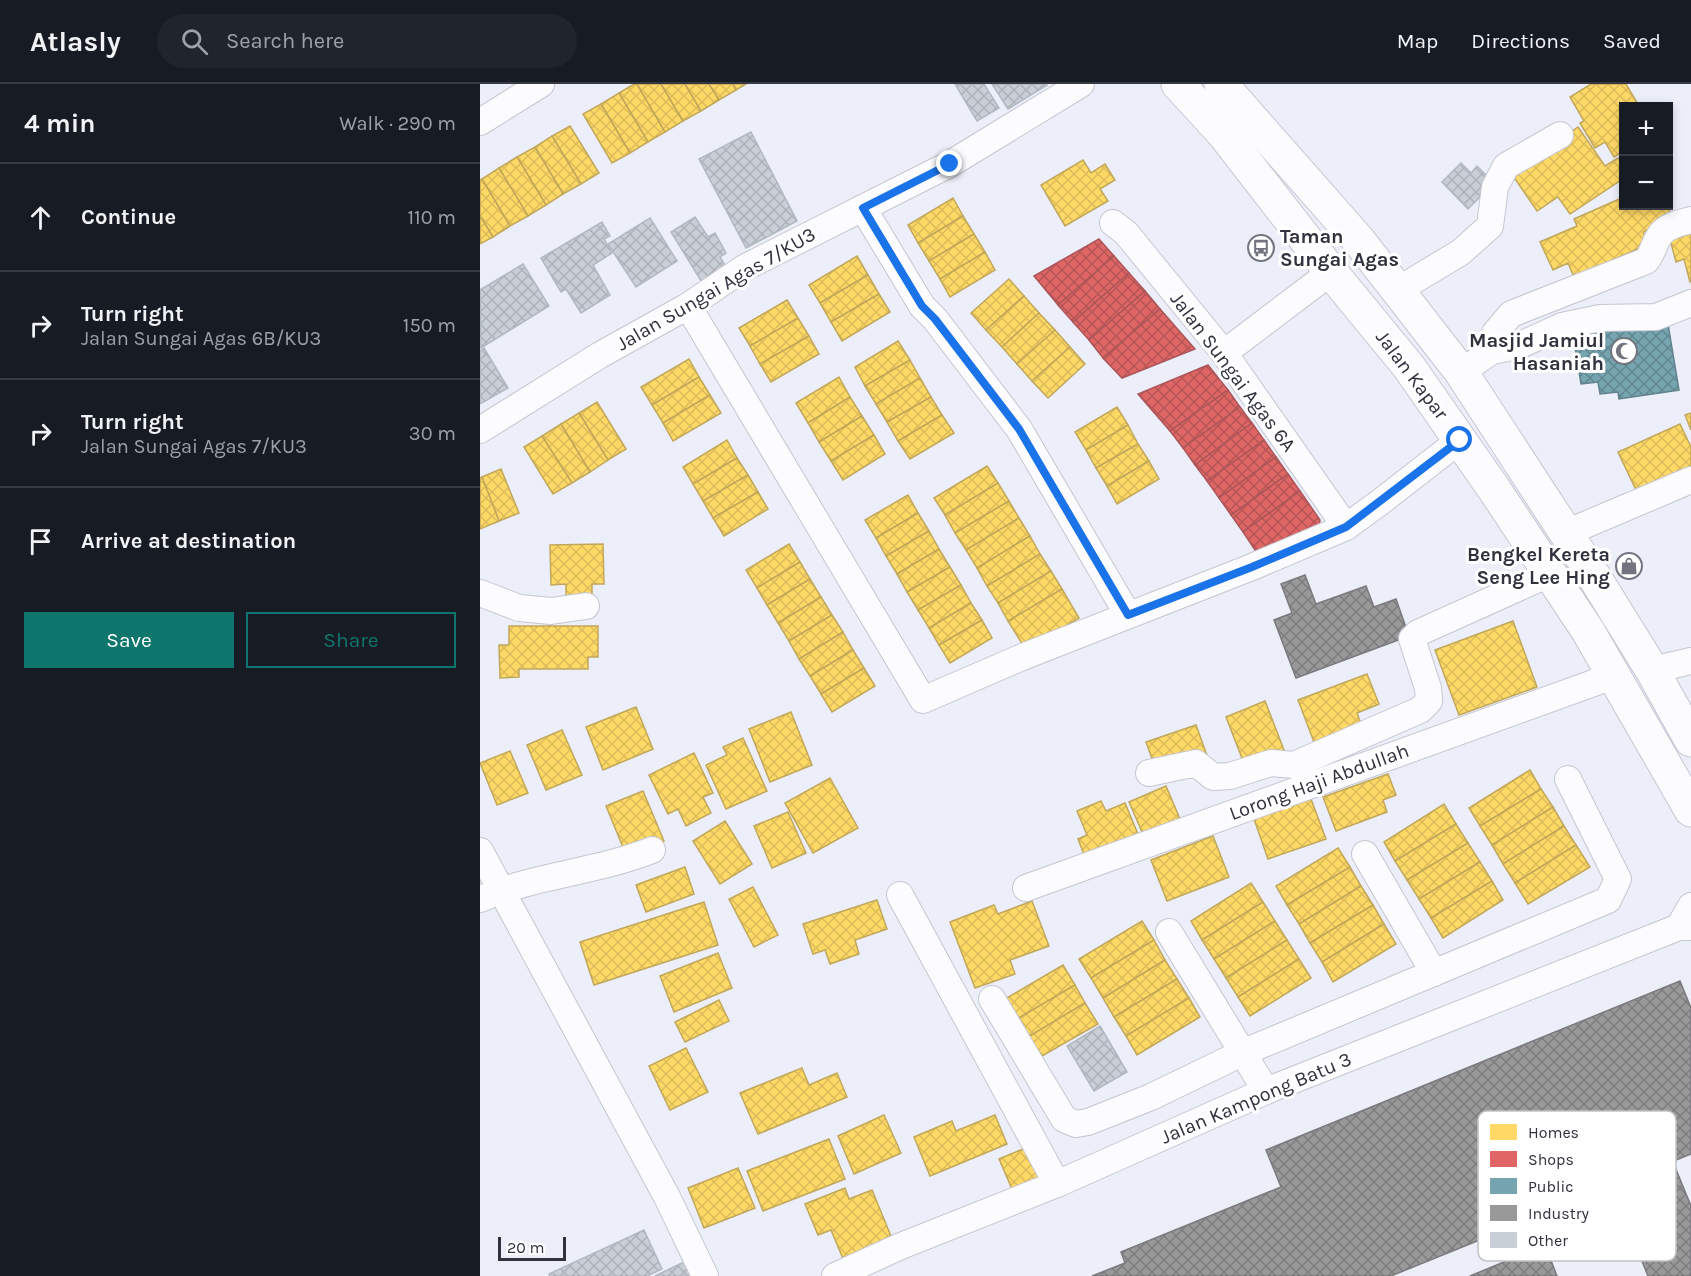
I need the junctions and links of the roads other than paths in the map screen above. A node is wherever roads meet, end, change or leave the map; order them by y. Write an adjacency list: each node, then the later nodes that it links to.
1 (541, 84): 5 (street)
2 (1081, 84): 7 (street, Jalan Sungai Agas 7/KU3)
3 (1178, 84): 10 (highway, Jalan Kapar)
4 (1221, 84): 11 (highway, Jalan Kapar)
5 (480, 122)
6 (1560, 135): 11 (street)
7 (863, 208): 13 (street, Jalan Sungai Agas 7/KU3); 25 (street)
8 (1691, 220): 14 (street)
9 (1113, 223): 15 (street, Jalan Sungai Agas 6A)
10 (1331, 272): 15 (street); 18 (highway, Jalan Kapar)
11 (1398, 290): 16 (highway, Jalan Kapar)
12 (1691, 303): 14 (street)
13 (688, 306): 17 (street, Jalan Sungai Agas 7/KU3); 25 (street)
14 (1492, 351): 16 (street)
15 (1224, 353): 20 (street, Jalan Sungai Agas 6A)
16 (1461, 372): 21 (highway, Jalan Kapar)
17 (480, 430)
18 (1460, 440): 20 (street); 22 (highway, Jalan Kapar)
19 (1691, 480): 21 (street)
20 (1346, 527): 25 (street)
21 (1566, 533): 27 (highway, Jalan Kapar)
22 (1551, 573): 28 (highway, Jalan Kapar); 30 (street)
23 (480, 593): 24 (street)
24 (586, 606)
25 (1128, 615)
26 (1691, 661): 27 (street)
27 (1652, 670): 29 (highway, Jalan Kapar)
28 (1613, 675): 32 (highway, Jalan Kapar); 36 (street, Lorong Haji Abdullah)
29 (1691, 740)
30 (1149, 773)
31 (1568, 778): 41 (street)
32 (1691, 810)
33 (652, 850): 37 (street)
34 (480, 851): 37 (street)
35 (1365, 854): 41 (street)
36 (1026, 888)
37 (490, 894): 46 (street)
38 (900, 895): 45 (street)
39 (1687, 920): 44 (street, Jalan Kampong Batu 3)
40 (1169, 932): 43 (street)
41 (1434, 973): 43 (street)
42 (992, 999): 43 (street)
43 (1242, 1053): 44 (street)
44 (1266, 1091): 45 (street, Jalan Kampong Batu 3)
45 (1057, 1184): 47 (street, Jalan Kampong Batu 3)
46 (705, 1276)
47 (835, 1276)

